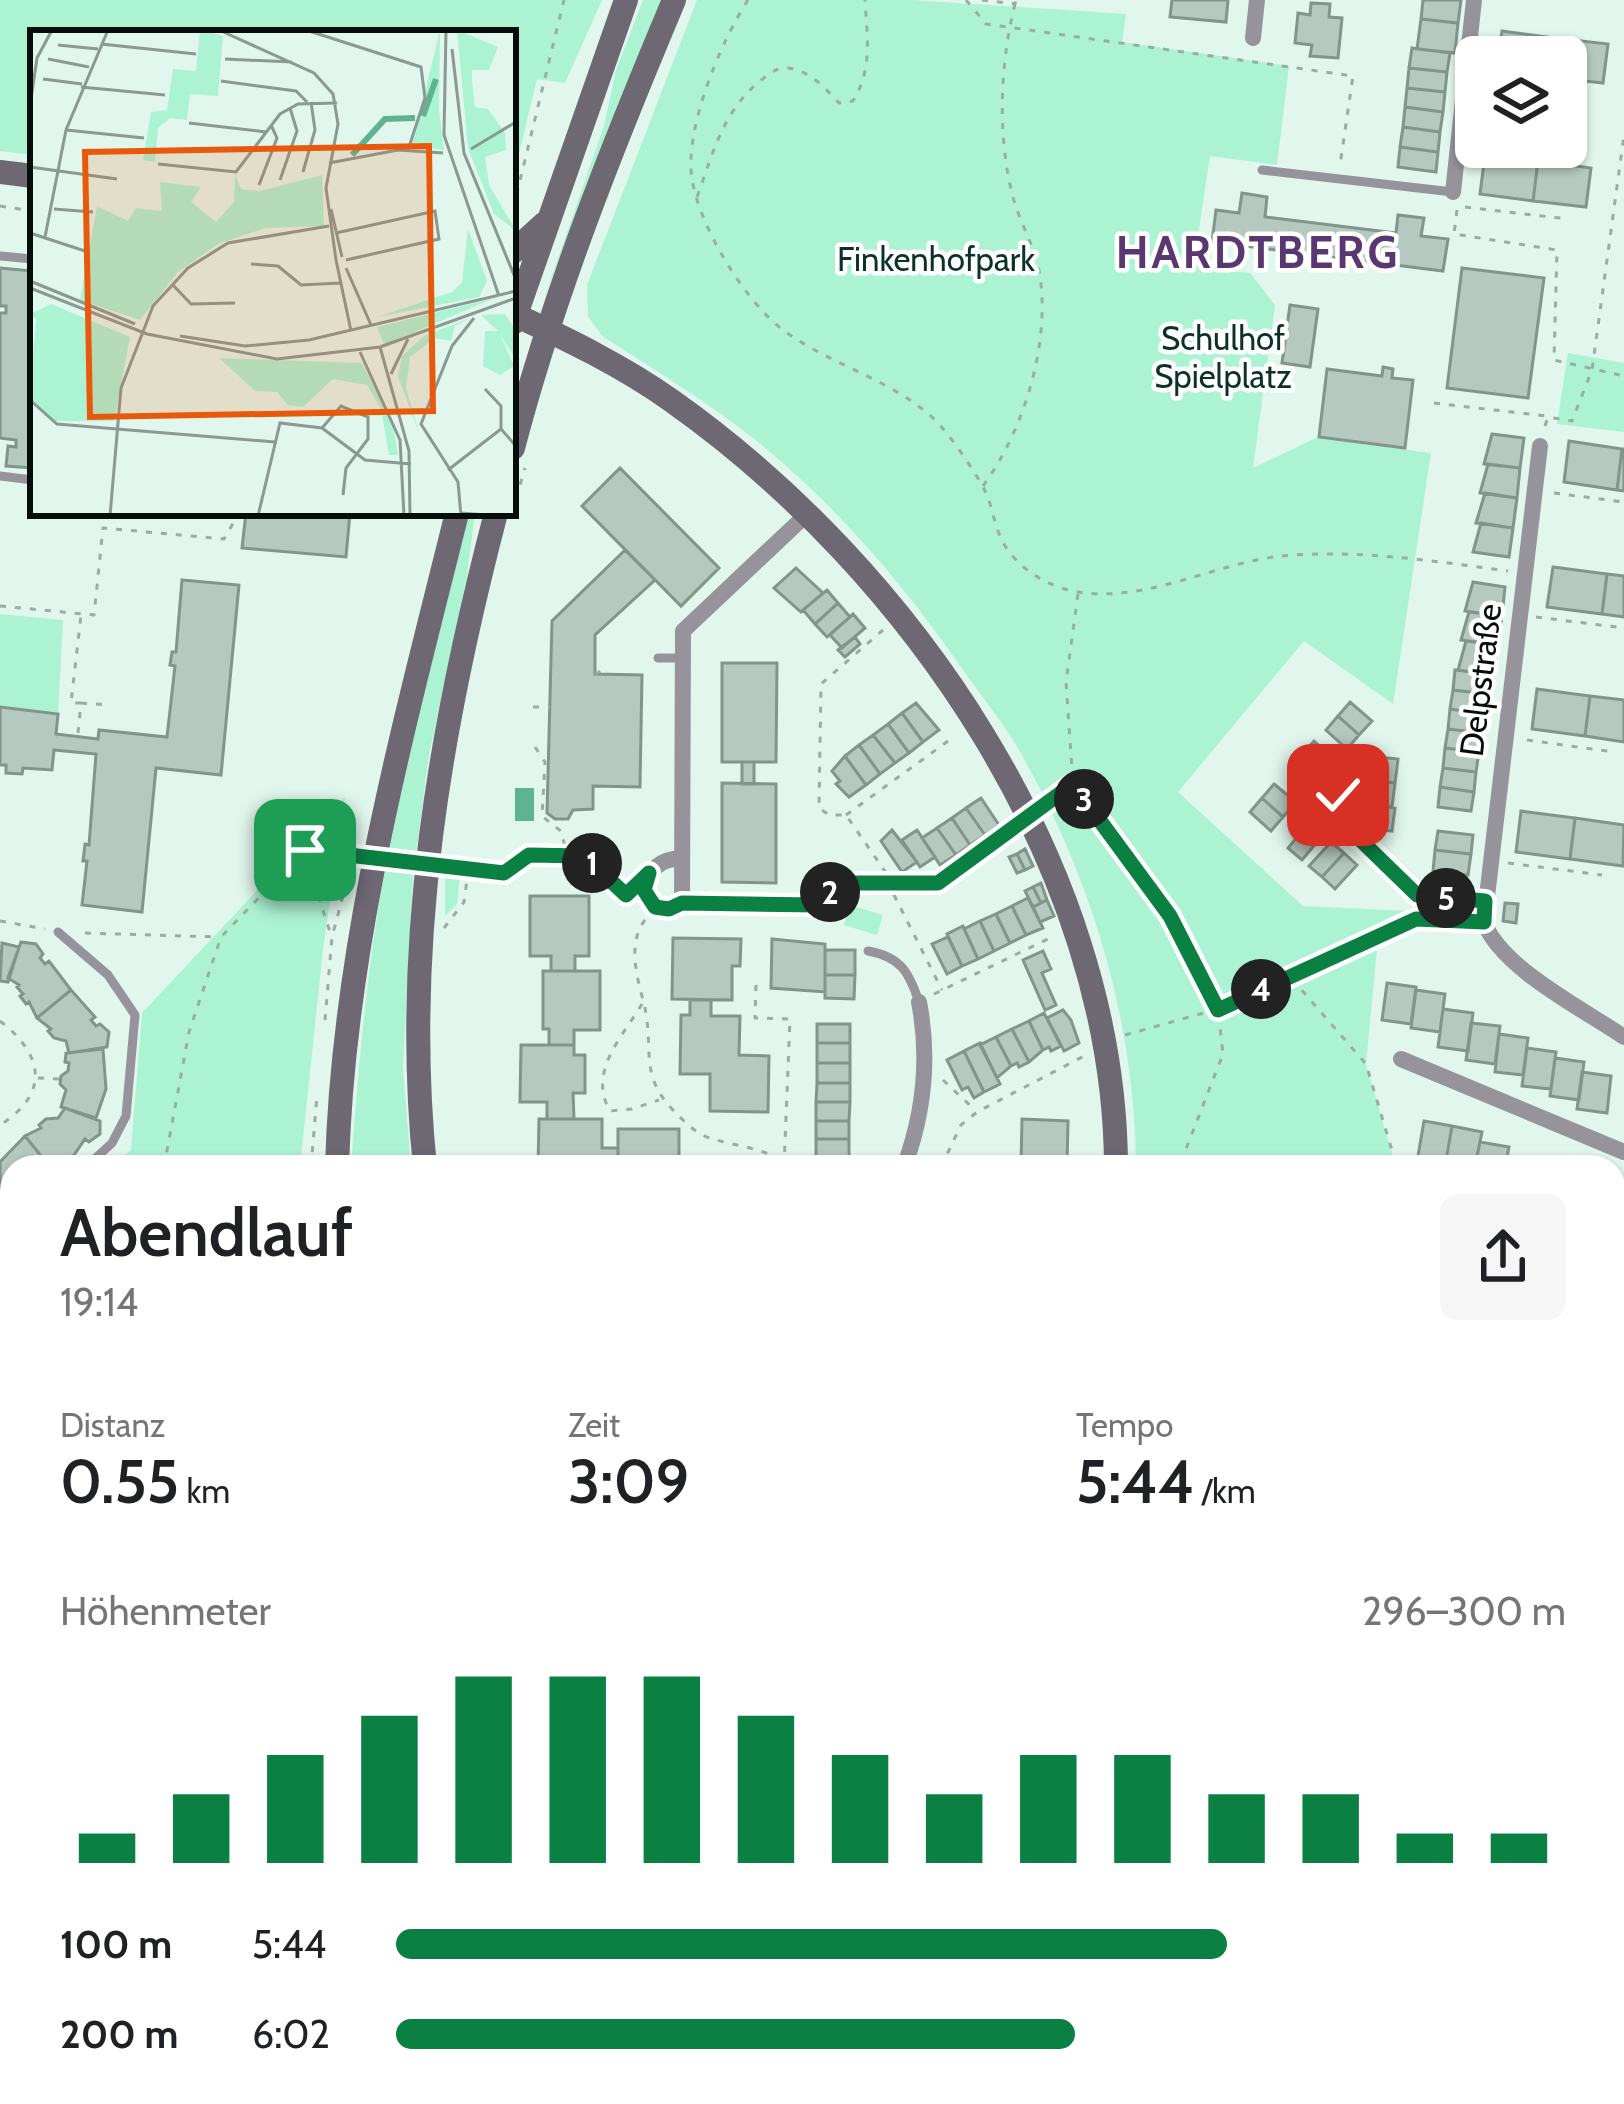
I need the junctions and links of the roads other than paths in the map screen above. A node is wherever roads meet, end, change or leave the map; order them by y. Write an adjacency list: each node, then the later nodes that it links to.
1 (626, 0): 10 (main road)
2 (674, 0): 16 (main road)
3 (1257, 0): 5 (street)
4 (1474, 0): 9 (street)
5 (1253, 38)
6 (1262, 170): 9 (lane)
7 (0, 172): 8 (main road)
8 (30, 176)
9 (1453, 192)
10 (547, 222): 11 (main road); 14 (main road)
11 (516, 249)
12 (0, 256): 13 (lane)
13 (30, 259)
14 (516, 311)
15 (516, 318): 16 (main road)
16 (549, 331): 17 (main road); 21 (main road)
17 (516, 438)
18 (1540, 446): 28 (street, Delpstraße)
19 (0, 476): 20 (lane)
20 (30, 480)
21 (806, 515): 25 (street); 39 (main road)
22 (456, 516): 36 (main road)
23 (495, 516): 37 (main road)
24 (658, 658): 25 (lane)
25 (683, 658): 27 (street)
26 (1338, 795): 28 (street)
27 (682, 858): 27 (street)
28 (1485, 901): 32 (street, Delpstraße)
29 (58, 932): 35 (lane)
30 (868, 951): 31 (lane)
31 (919, 1002): 38 (street)
32 (1624, 1037)
33 (1401, 1060): 34 (street)
34 (1624, 1152)
35 (99, 1155)
36 (338, 1155)
37 (424, 1155)
38 (908, 1155)
39 (1115, 1155)

